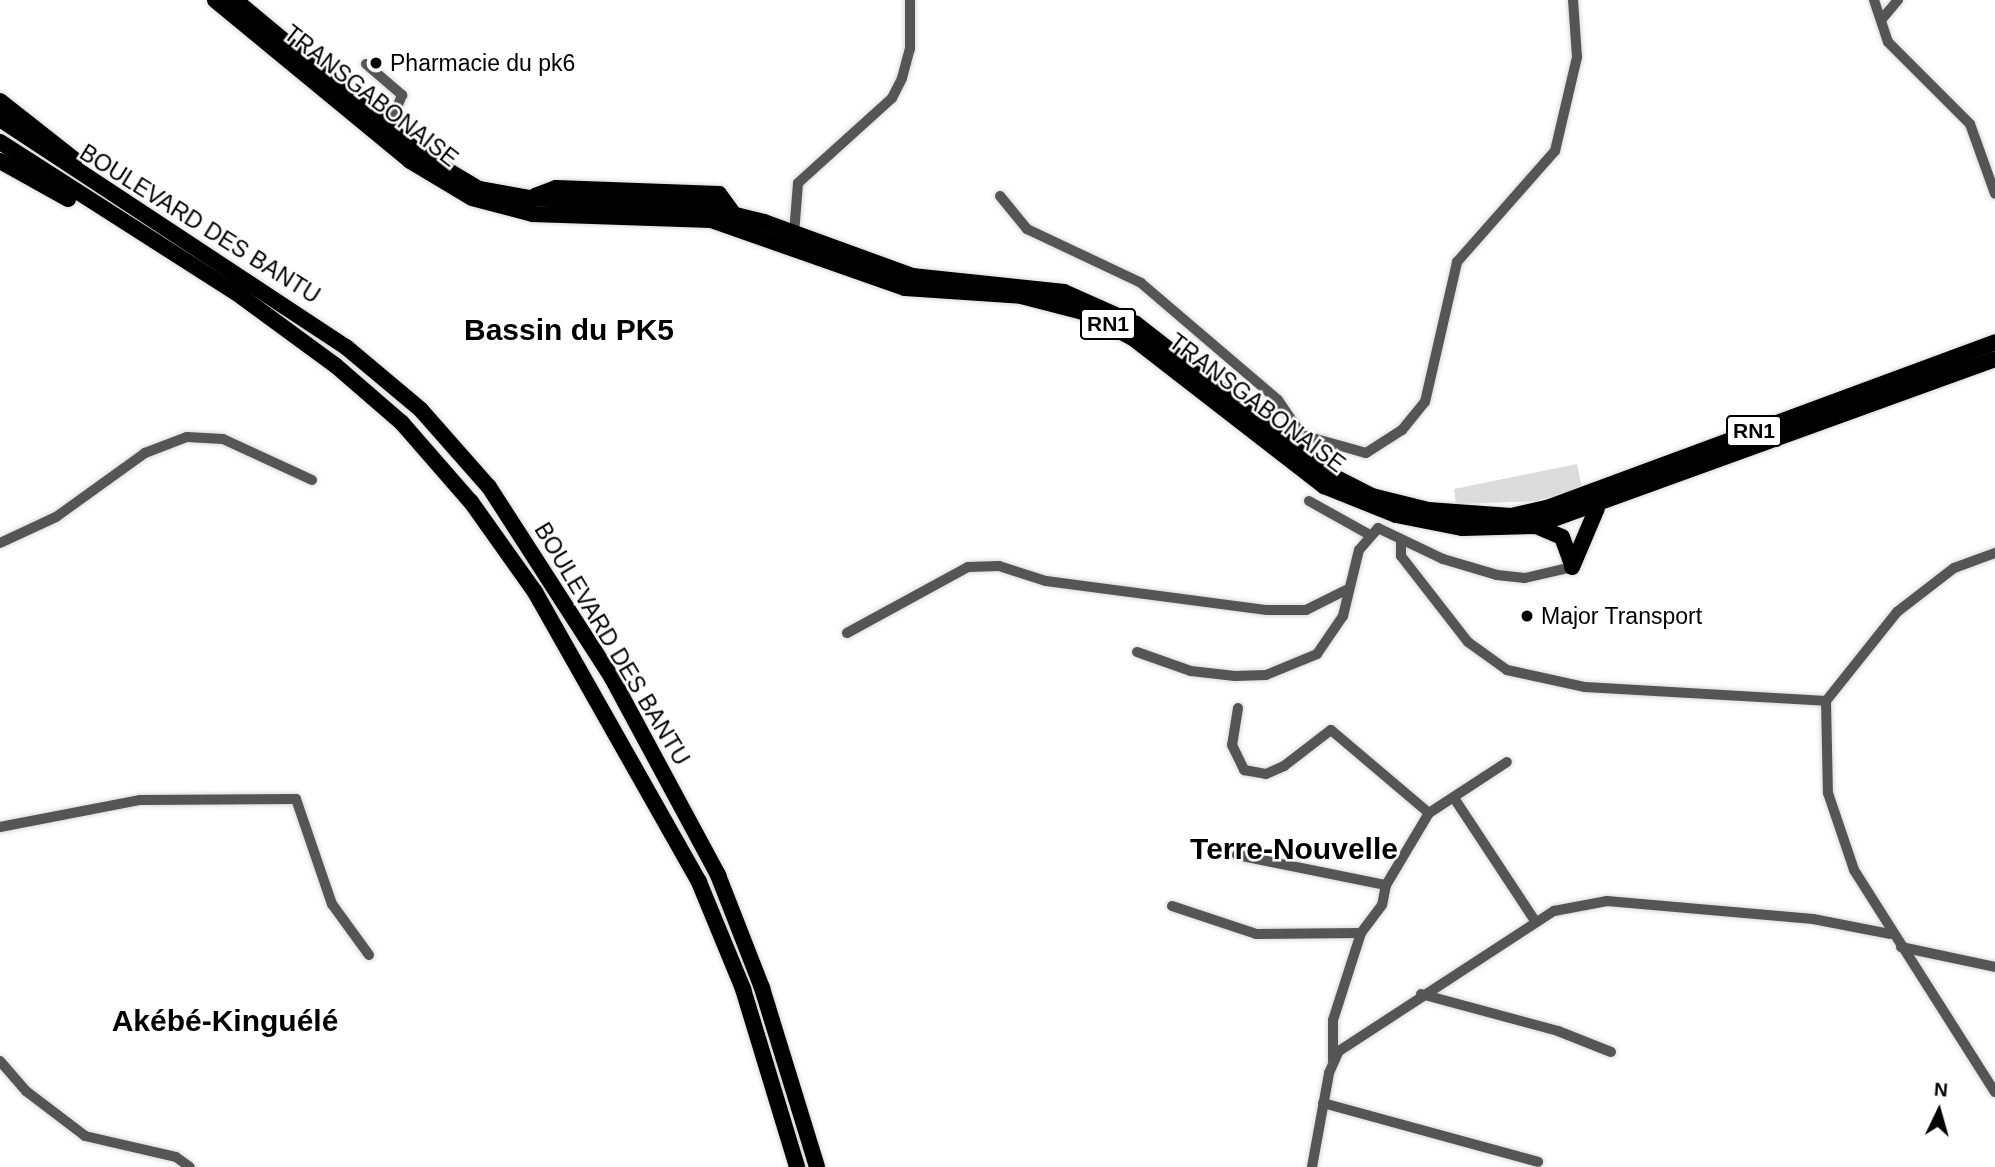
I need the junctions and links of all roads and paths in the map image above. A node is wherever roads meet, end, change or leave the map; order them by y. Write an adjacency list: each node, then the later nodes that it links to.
1 (215, 0): 25 (highway, TRANSGABONAISE / RN1)
2 (235, 0): 11 (highway, TRANSGABONAISE / RN1)
3 (910, 0): 18 (street)
4 (1573, 0): 21 (street)
5 (1874, 0): 7 (street)
6 (1898, 0): 7 (street)
7 (1882, 19): 14 (street)
8 (366, 64): 11 (street)
9 (0, 101): 17 (highway)
10 (0, 119): 17 (highway, BOULEVARD DES BANTU)
11 (388, 128): 18 (highway, TRANSGABONAISE / RN1)
12 (0, 142): 16 (highway, BOULEVARD DES BANTU)
13 (0, 161): 16 (highway)
14 (1995, 194)
15 (1000, 196): 21 (street)
16 (103, 212): 59 (highway, BOULEVARD DES BANTU)
17 (146, 215): 60 (highway, BOULEVARD DES BANTU)
18 (794, 234): 21 (highway, TRANSGABONAISE / RN1)
19 (1995, 342): 21 (highway, TRANSGABONAISE / RN1)
20 (1995, 359): 24 (highway, TRANSGABONAISE / RN1)
21 (1296, 441)
22 (312, 480): 28 (street)
23 (1309, 501): 26 (street)
24 (1597, 508): 25 (highway, TRANSGABONAISE / RN1); 30 (highway)
25 (1534, 526): 30 (highway)
26 (1368, 534): 27 (street); 31 (street)
27 (1401, 541): 30 (street); 34 (street)
28 (0, 543)
29 (1995, 553): 34 (street)
30 (1572, 567)
31 (1346, 590): 32 (street); 33 (street)
32 (848, 633)
33 (1137, 652)
34 (1826, 701): 45 (street)
35 (1238, 708): 38 (street)
36 (1507, 762): 37 (street)
37 (1456, 801): 38 (street); 43 (street)
38 (1429, 813): 41 (street)
39 (0, 827): 47 (street)
40 (1237, 855): 41 (street)
41 (1386, 885): 44 (street)
42 (1172, 906): 44 (street)
43 (1535, 922): 45 (street); 49 (street)
44 (1361, 933): 51 (street)
45 (1890, 934): 46 (street)
46 (1901, 947): 48 (street); 55 (street)
47 (369, 955)
48 (1995, 967)
49 (1421, 994): 50 (street); 51 (street)
50 (1611, 1052)
51 (1333, 1060): 56 (street)
52 (0, 1061): 53 (street)
53 (11, 1078): 54 (street); 58 (street)
54 (0, 1084)
55 (1995, 1093)
56 (1323, 1103): 57 (street); 61 (street)
57 (1538, 1162)
58 (190, 1167)
59 (797, 1167)
60 (817, 1167)
61 (1312, 1167)

